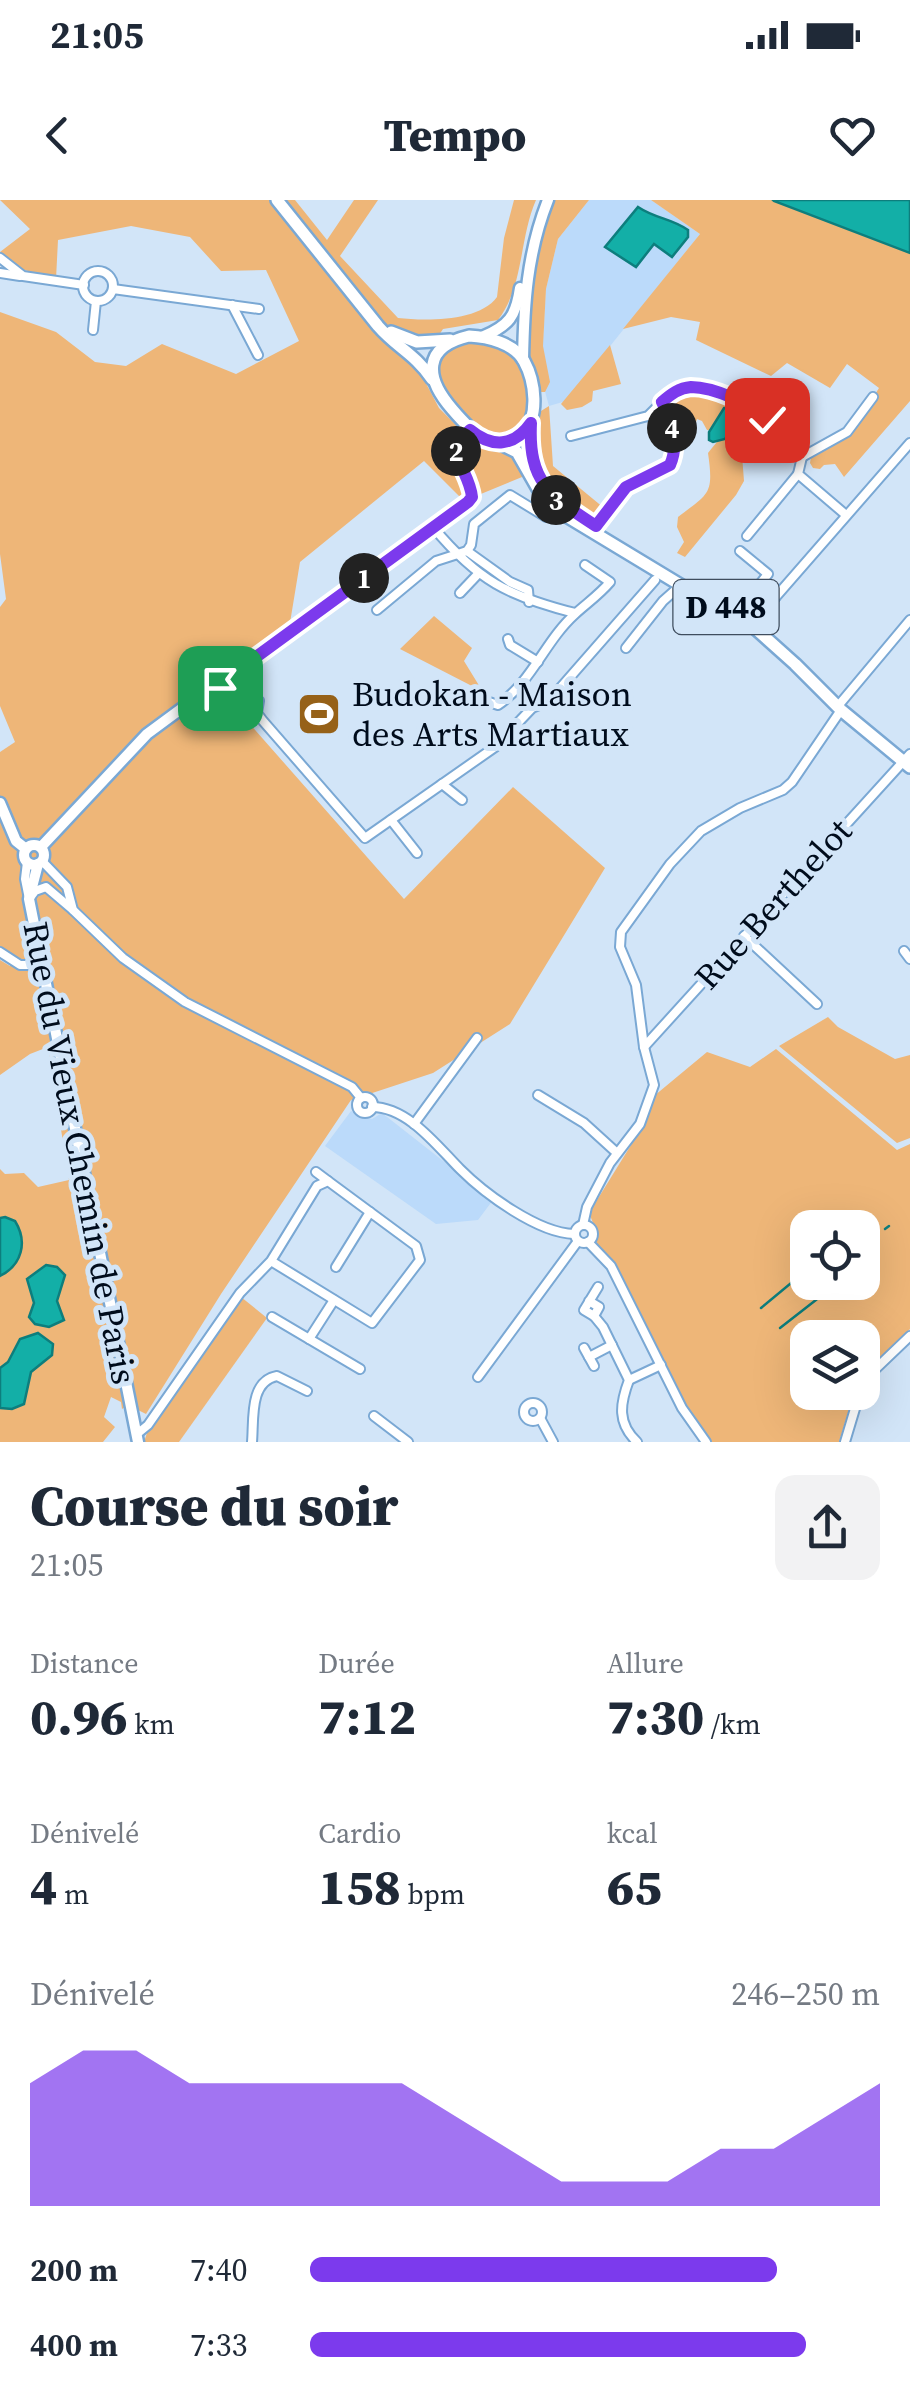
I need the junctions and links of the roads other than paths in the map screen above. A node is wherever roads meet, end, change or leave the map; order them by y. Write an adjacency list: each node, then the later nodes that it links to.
1 (277, 200): 11 (main road)
2 (545, 200): 13 (street); 16 (street)
3 (0, 258): 5 (street)
4 (0, 273): 5 (street)
5 (23, 276): 6 (street)
6 (84, 285): 7 (street); 8 (street)
7 (113, 289): 8 (street); 9 (street)
8 (96, 301): 12 (street)
9 (232, 305): 10 (street); 15 (street)
10 (259, 309)
11 (364, 309): 14 (main road); 17 (main road)
12 (93, 330)
13 (482, 336): 14 (main road); 16 (main road)
14 (454, 340): 17 (main road)
15 (258, 355)
16 (524, 360): 20 (main road)
17 (432, 379): 21 (main road)
18 (872, 397): 27 (street)
19 (662, 402): 22 (street); 23 (street); 31 (street)
20 (531, 423): 25 (main road); 31 (main road, D 448)
21 (470, 430): 25 (main road); 32 (street)
22 (779, 434)
23 (572, 436)
24 (910, 443): 29 (street)
25 (501, 444): 37 (main road, D 448)
26 (786, 444): 27 (street)
27 (802, 458): 28 (street)
28 (798, 474): 29 (street); 33 (street)
29 (846, 516): 43 (street)
30 (546, 517): 34 (street)
31 (596, 526): 37 (main road, D 448)
32 (433, 527): 36 (street); 52 (street)
33 (747, 536)
34 (467, 550): 36 (street); 44 (street)
35 (740, 552): 43 (street)
36 (456, 554): 39 (street); 45 (street)
37 (648, 564): 41 (main road, D 448)
38 (585, 565): 46 (street)
39 (478, 574): 42 (street); 44 (street)
40 (655, 580): 57 (street)
41 (681, 585): 48 (main road, D 448); 50 (street)
42 (460, 594)
43 (775, 598): 48 (street)
44 (529, 602): 46 (street)
45 (377, 610)
46 (575, 613): 51 (street)
47 (910, 620): 55 (street)
48 (752, 624): 55 (main road, D 448)
49 (508, 639): 51 (street)
50 (626, 648)
51 (538, 662): 54 (street)
52 (228, 681): 53 (street); 53 (street); 60 (street)
53 (212, 686): 61 (street)
54 (483, 700)
55 (839, 708): 56 (main road, D 448); 72 (street)
56 (908, 761): 67 (street, Rue Berthelot)
57 (442, 784): 58 (street); 60 (street)
58 (462, 800)
59 (0, 803): 62 (street)
60 (392, 820): 63 (street)
61 (41, 847): 62 (street); 64 (street)
62 (26, 849): 64 (street)
63 (417, 853)
64 (36, 863): 65 (street, Rue du Vieux Chemin de Paris); 66 (street)
65 (29, 899): 66 (street); 69 (street, Rue du Vieux Chemin de Paris)
66 (72, 910): 74 (street)
67 (744, 936): 70 (street); 72 (street, Rue Berthelot)
68 (0, 952): 69 (street)
69 (41, 965): 101 (street, Rue du Vieux Chemin de Paris)
70 (818, 1004)
71 (477, 1038): 74 (street)
72 (644, 1047): 75 (street)
73 (538, 1095): 75 (street)
74 (414, 1124): 80 (street)
75 (617, 1152): 79 (street)
76 (316, 1172): 77 (street)
77 (328, 1182): 78 (street); 81 (street)
78 (370, 1212): 82 (street); 84 (street)
79 (582, 1225): 80 (street); 80 (street)
80 (580, 1239): 92 (street); 95 (street)
81 (270, 1262): 84 (street); 102 (street)
82 (336, 1267)
83 (598, 1287): 85 (street)
84 (334, 1300): 89 (street)
85 (586, 1306): 87 (street); 90 (street)
86 (272, 1317): 89 (street)
87 (576, 1322)
88 (910, 1336): 91 (street)
89 (309, 1339): 94 (street)
90 (612, 1345): 93 (street); 96 (street)
91 (880, 1364)
92 (661, 1365): 96 (street); 110 (street)
93 (594, 1366)
94 (360, 1370)
95 (478, 1377)
96 (629, 1380): 109 (street)
97 (307, 1391): 105 (street)
98 (855, 1410): 111 (street)
99 (374, 1416): 103 (street)
100 (540, 1418): 108 (street)
101 (134, 1420): 102 (street); 104 (street, Rue du Vieux Chemin de Paris)
102 (148, 1425): 104 (street)
103 (396, 1433): 106 (street); 107 (street)
104 (138, 1438)
105 (252, 1442)
106 (389, 1442)
107 (408, 1442)
108 (553, 1442)
109 (636, 1442)
110 (706, 1442)
111 (845, 1442)

